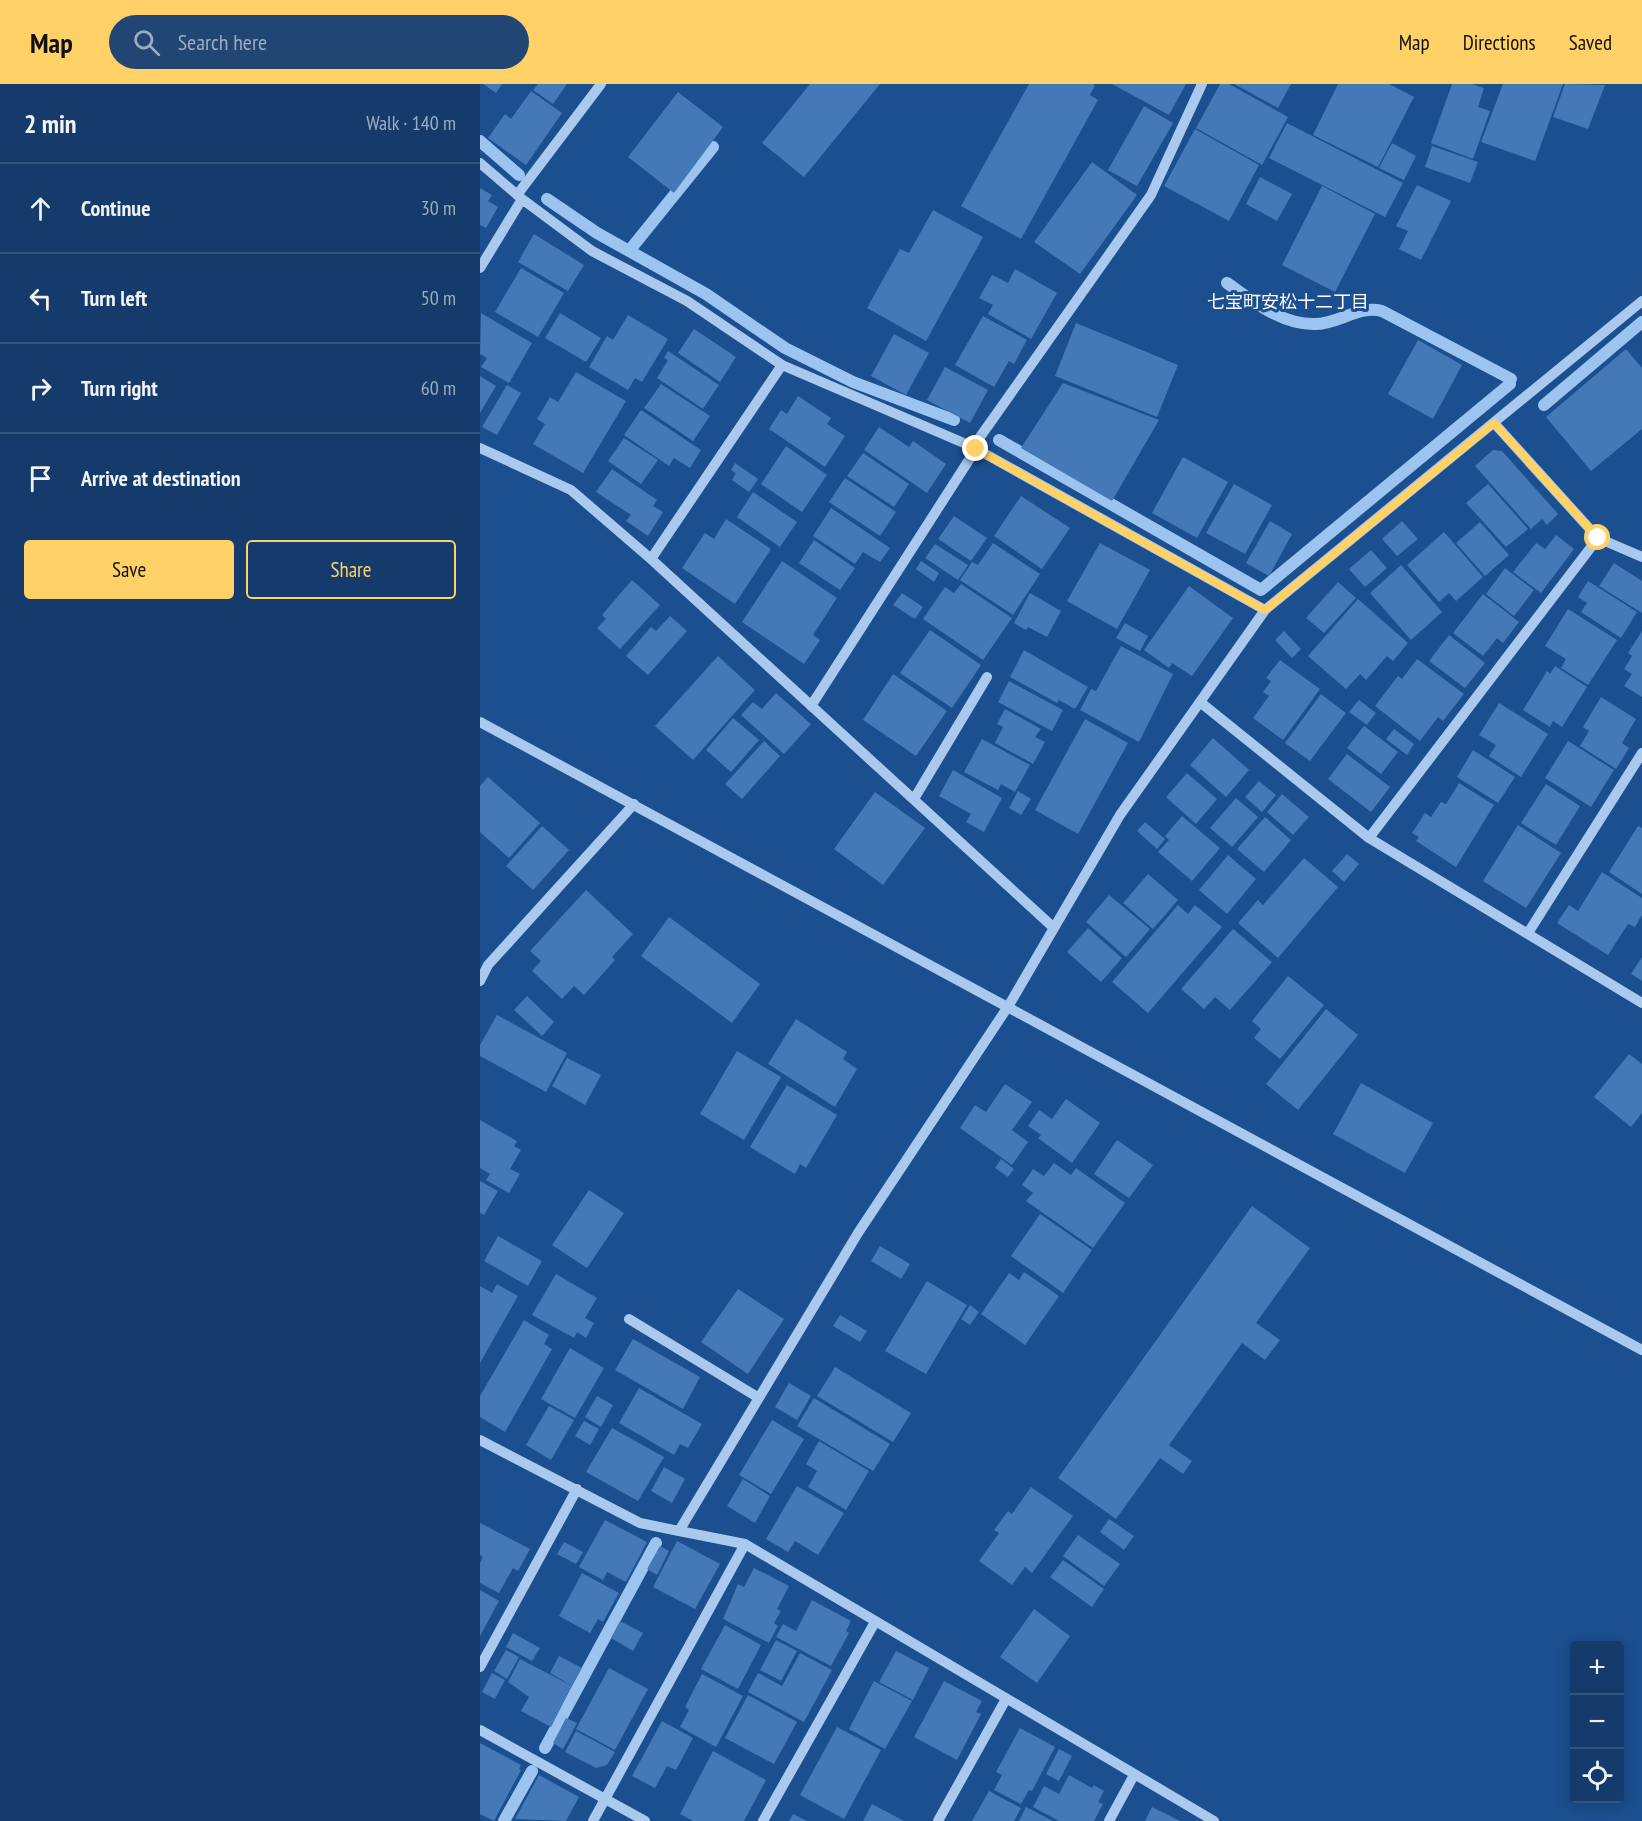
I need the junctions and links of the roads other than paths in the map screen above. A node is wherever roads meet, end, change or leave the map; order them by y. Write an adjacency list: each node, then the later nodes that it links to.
1 (601, 84): 4 (street)
2 (1202, 84): 10 (street)
3 (480, 163): 4 (street)
4 (519, 197): 5 (street); 7 (street)
5 (480, 268)
6 (1642, 301): 8 (street)
7 (782, 364): 10 (street); 13 (street)
8 (1494, 423): 11 (street); 14 (street)
9 (480, 448): 13 (street)
10 (975, 448): 14 (street); 17 (street)
11 (1598, 538): 12 (street); 22 (street)
12 (1642, 557)
13 (651, 559): 17 (street)
14 (1265, 610): 16 (street)
15 (987, 676): 20 (street)
16 (1200, 702): 22 (street); 23 (street)
17 (811, 706): 20 (street)
18 (480, 722): 21 (street)
19 (1642, 753): 24 (street)
20 (914, 799): 23 (street)
21 (634, 804): 25 (street); 27 (street)
22 (1369, 838): 24 (street)
23 (1054, 928): 27 (street)
24 (1528, 933): 26 (street)
25 (480, 981)
26 (1642, 1003)
27 (1009, 1005): 29 (street); 30 (street)
28 (629, 1319): 30 (street)
29 (1642, 1350)
30 (759, 1398): 33 (street)
31 (480, 1440): 32 (street)
32 (576, 1489): 33 (street); 36 (street)
33 (679, 1531): 34 (street)
34 (746, 1544): 35 (street); 40 (street)
35 (875, 1622): 37 (street); 43 (street)
36 (480, 1666)
37 (1006, 1699): 39 (street); 44 (street)
38 (480, 1730): 40 (street)
39 (1134, 1775): 45 (street); 46 (street)
40 (605, 1799): 41 (street); 42 (street)
41 (593, 1821)
42 (645, 1821)
43 (763, 1821)
44 (938, 1821)
45 (1109, 1821)
46 (1214, 1821)

